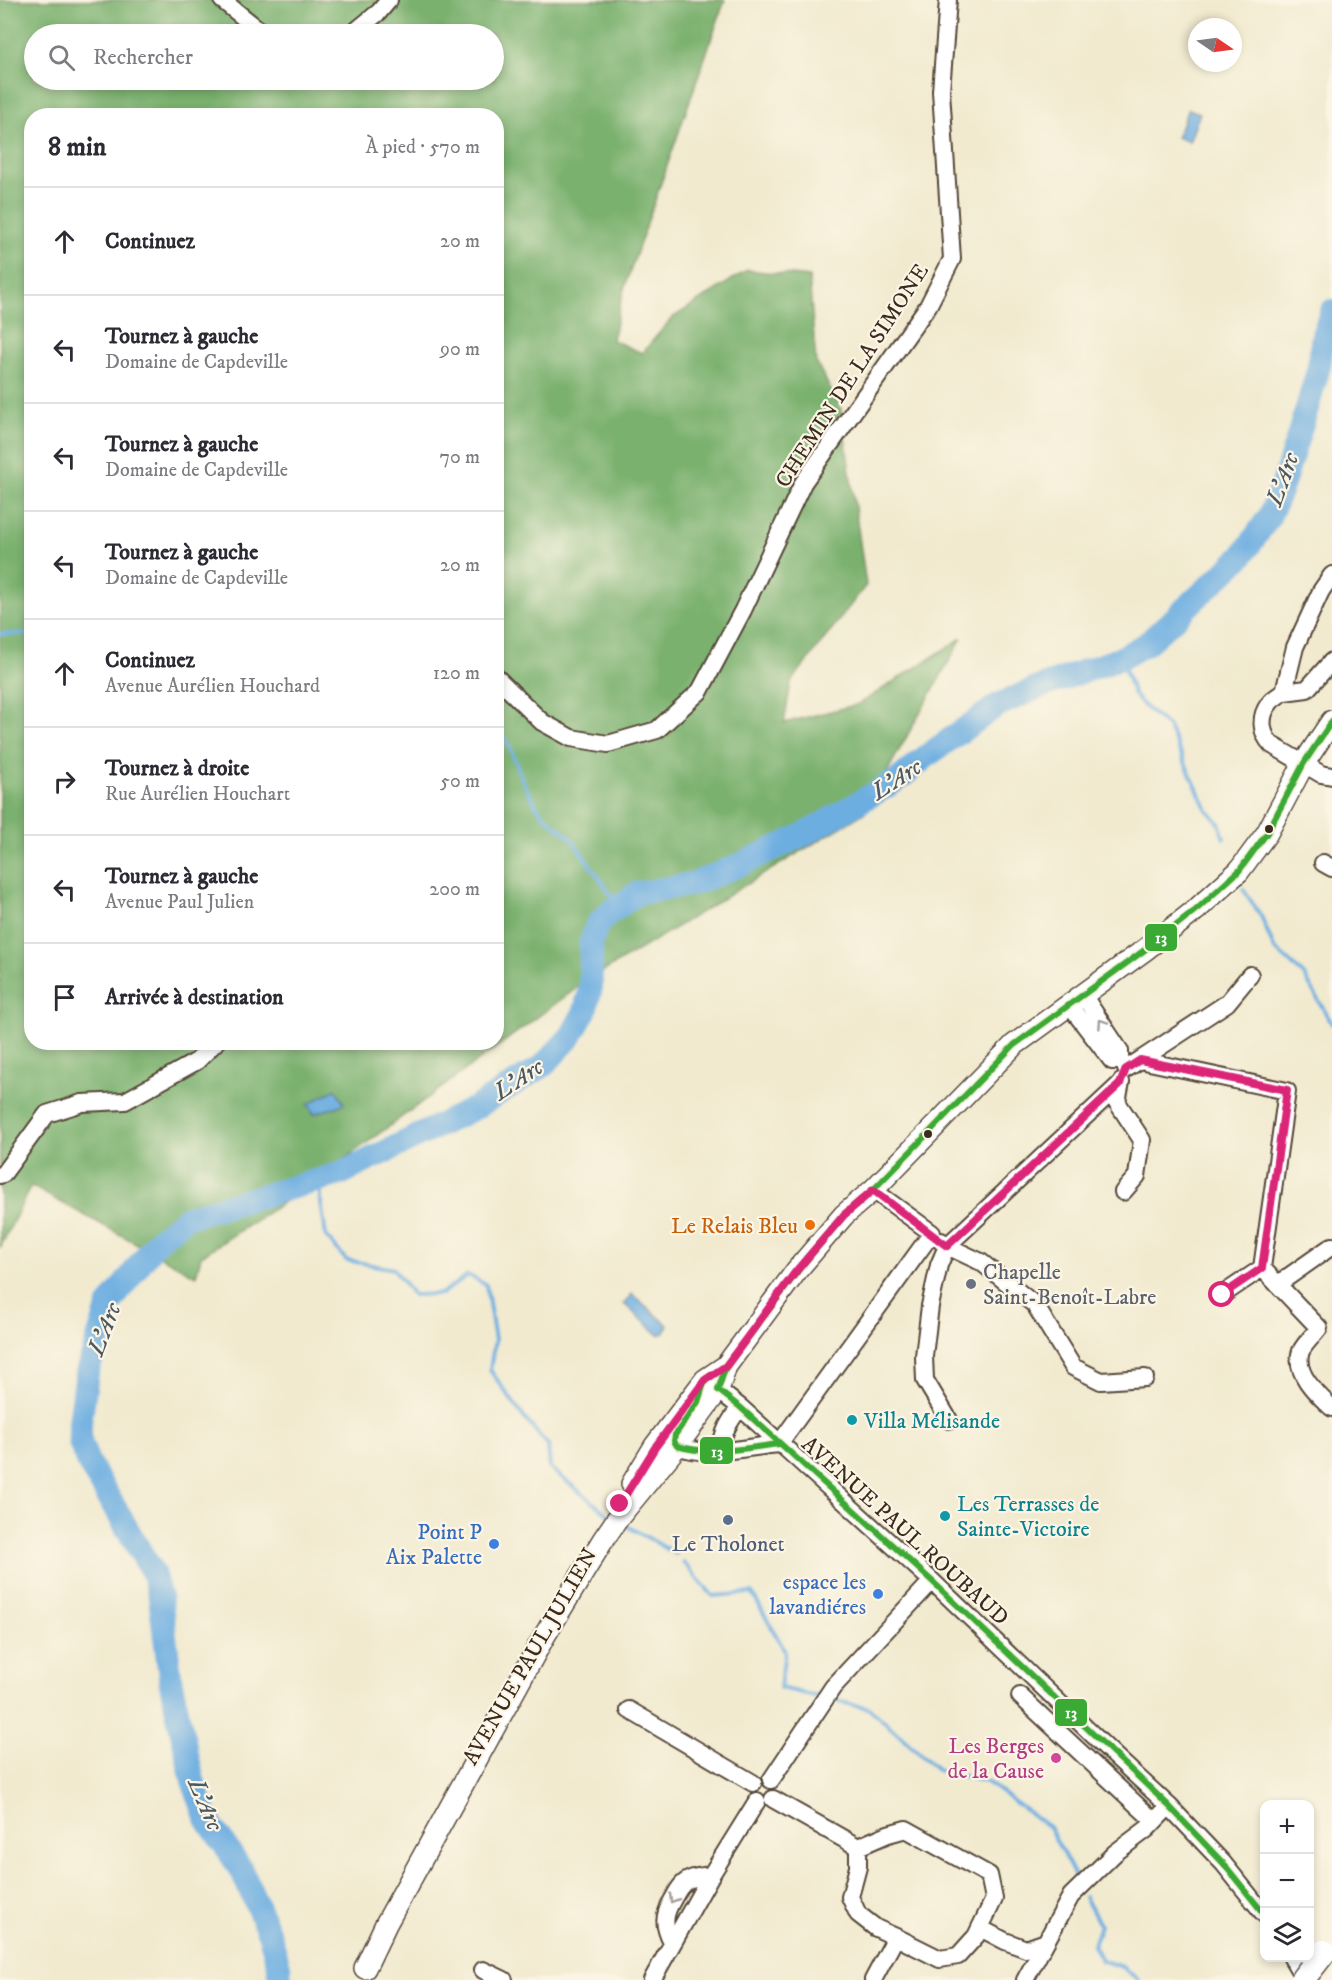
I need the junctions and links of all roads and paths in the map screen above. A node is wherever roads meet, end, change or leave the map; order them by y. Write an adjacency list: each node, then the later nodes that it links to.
1 (222, 0): 4 (street)
2 (389, 0): 5 (street)
3 (948, 0): 8 (street, CHEMIN DE LA SIMONE)
4 (252, 24)
5 (364, 24)
6 (1332, 574): 9 (street)
7 (1332, 661): 9 (street)
8 (504, 685)
9 (1284, 692): 11 (street)
10 (1332, 721): 11 (main road, AVENUE PAUL JULIEN)
11 (1304, 763): 12 (street); 14 (main road, AVENUE PAUL JULIEN)
12 (1332, 776)
13 (1250, 975): 16 (street)
14 (1076, 1000): 16 (street); 18 (main road, AVENUE PAUL JULIEN)
15 (208, 1050): 17 (street)
16 (1127, 1069): 19 (street); 21 (street); 23 (street)
17 (0, 1175)
18 (873, 1190): 20 (street); 27 (main road, AVENUE PAUL JULIEN)
19 (1123, 1192)
20 (932, 1233): 21 (street); 31 (street)
21 (947, 1246): 26 (street); 30 (street)
22 (1332, 1246): 24 (street)
23 (1262, 1268): 24 (street); 25 (street)
24 (1278, 1284): 28 (street)
25 (1222, 1295)
26 (1145, 1378)
27 (706, 1386): 29 (street, AVENUE PAUL ROUBAUD); 32 (main road, AVENUE PAUL JULIEN); 34 (main road, AVENUE PAUL JULIEN)
28 (1327, 1403)
29 (740, 1407): 31 (street, AVENUE PAUL ROUBAUD); 33 (street)
30 (949, 1420)
31 (779, 1444): 33 (street); 35 (street, AVENUE PAUL ROUBAUD)
32 (677, 1446): 33 (street); 34 (main road, AVENUE PAUL JULIEN)
33 (721, 1450)
34 (616, 1516): 53 (main road, AVENUE PAUL JULIEN)
35 (932, 1581): 37 (street, AVENUE PAUL ROUBAUD); 40 (street)
36 (1020, 1696): 39 (street)
37 (1062, 1705): 39 (street); 43 (street, AVENUE PAUL ROUBAUD)
38 (628, 1710): 41 (street)
39 (1048, 1720): 44 (street)
40 (771, 1780): 41 (street); 42 (street)
41 (753, 1783): 42 (street)
42 (765, 1800): 45 (street); 55 (street)
43 (1169, 1806): 44 (street); 46 (street, AVENUE PAUL ROUBAUD)
44 (1154, 1821): 49 (street)
45 (858, 1847): 47 (street); 48 (street)
46 (1260, 1909)
47 (980, 1928): 48 (street); 49 (street)
48 (896, 1937): 56 (street)
49 (1043, 1943): 57 (street)
50 (1324, 1952): 58 (highway, bridge)
51 (1294, 1962): 58 (street)
52 (483, 1970): 54 (street)
53 (364, 1974)
54 (504, 1980)
55 (652, 1980)
56 (873, 1980)
57 (1025, 1980)
58 (1303, 1980)

